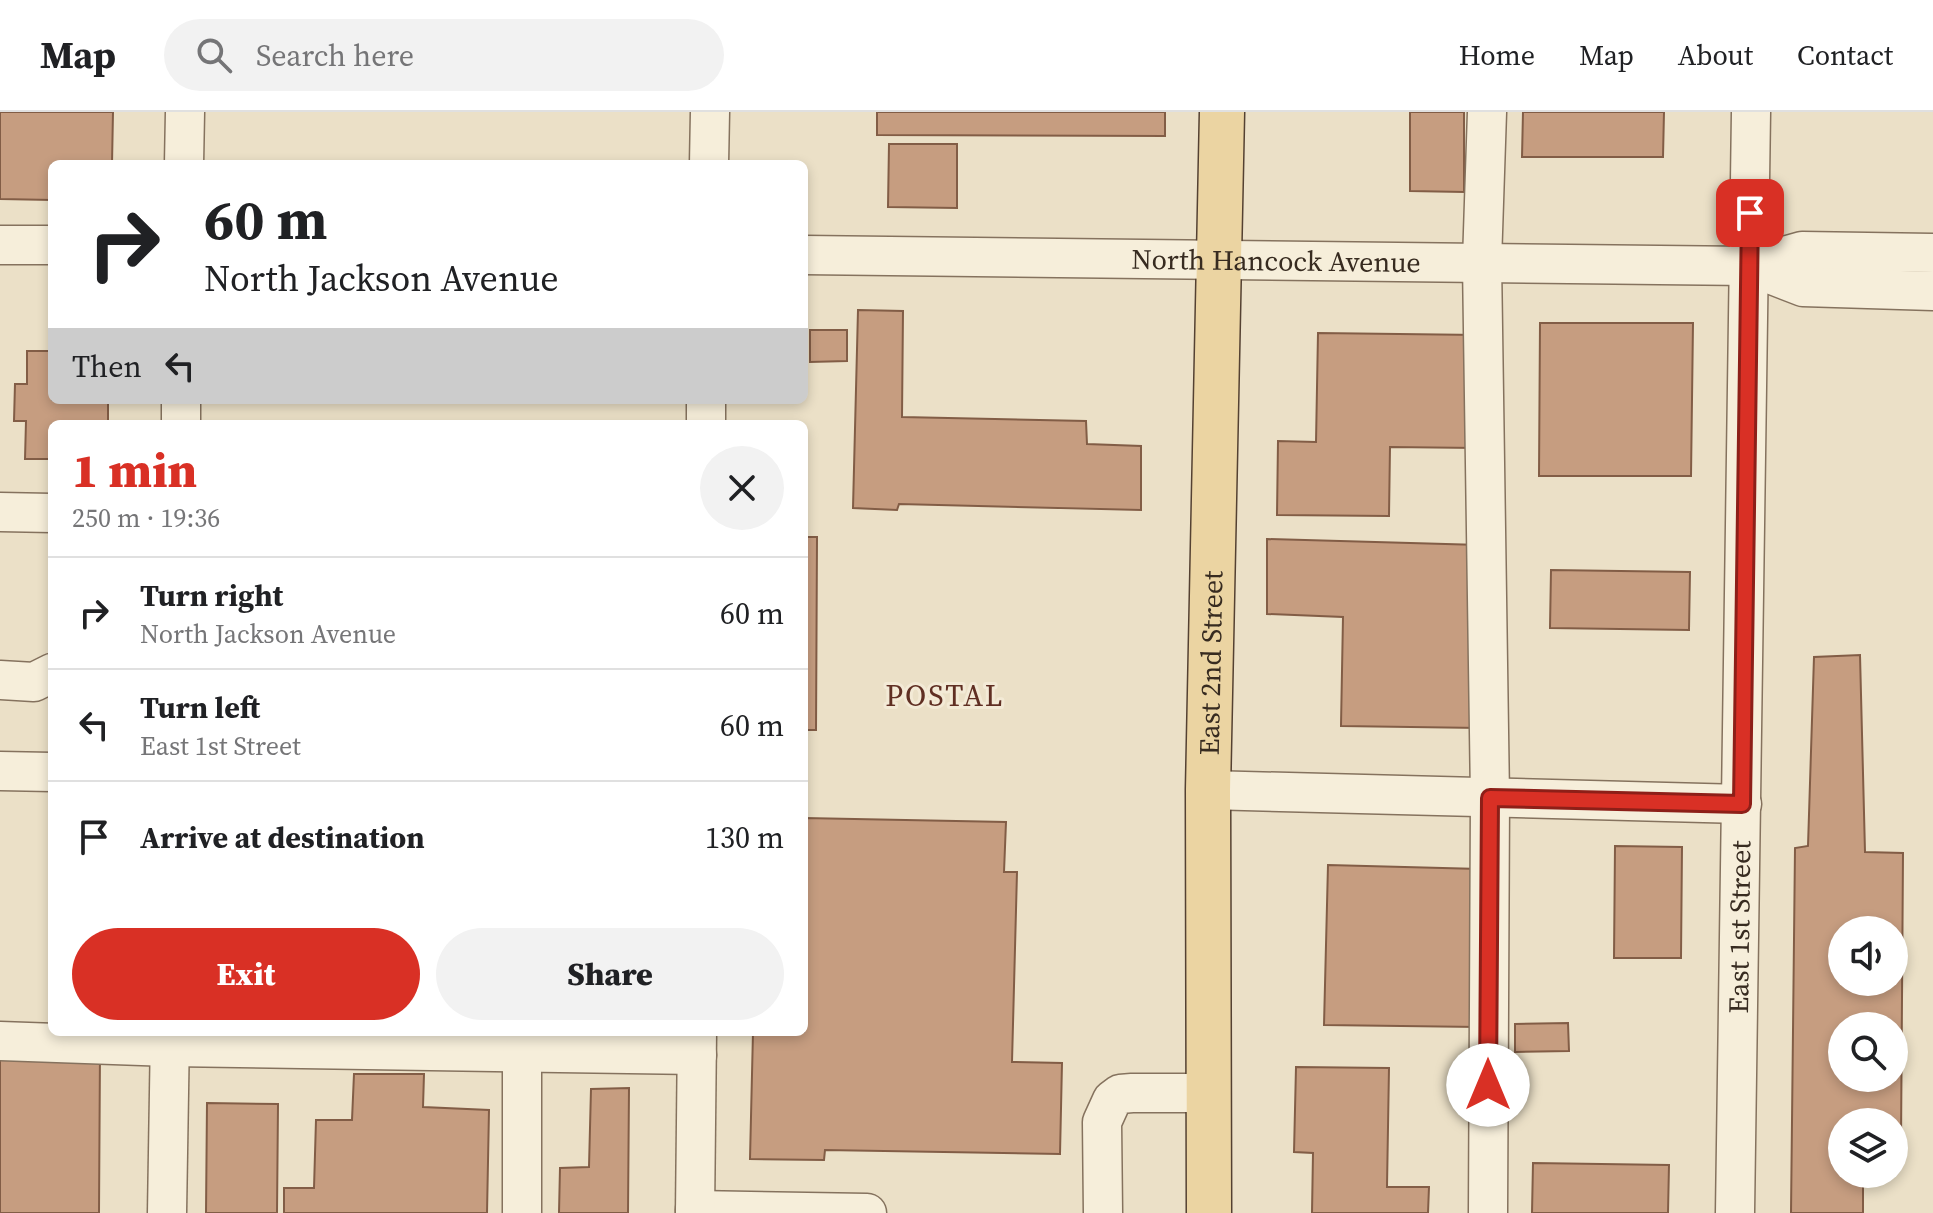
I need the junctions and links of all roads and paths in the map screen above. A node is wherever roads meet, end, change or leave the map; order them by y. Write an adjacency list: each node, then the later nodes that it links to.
1 (185, 112): 6 (street)
2 (710, 112): 7 (street)
3 (1222, 112): 12 (main road, East 2nd Street)
4 (1487, 112): 13 (street)
5 (1751, 112): 14 (street, East 1st Street)
6 (184, 160)
7 (709, 160)
8 (0, 245): 9 (street)
9 (48, 245)
10 (1933, 253): 14 (street)
11 (808, 255): 12 (street, North Hancock Avenue)
12 (1220, 259): 13 (street, North Hancock Avenue); 22 (main road, East 2nd Street)
13 (1482, 262): 14 (street, North Hancock Avenue); 23 (street)
14 (1749, 266): 15 (street); 24 (street, East 1st Street)
15 (1933, 291)
16 (0, 512): 17 (street)
17 (48, 513)
18 (48, 675): 19 (street)
19 (0, 680)
20 (0, 771): 21 (street)
21 (48, 772)
22 (1208, 790): 23 (street); 29 (main road, East 2nd Street)
23 (1490, 798): 24 (street); 36 (street)
24 (1742, 804): 37 (street, East 1st Street)
25 (170, 1040): 26 (street); 28 (street); 31 (street)
26 (0, 1041)
27 (697, 1044): 28 (street); 30 (street)
28 (522, 1053): 32 (street)
29 (1209, 1093): 34 (street); 35 (main road, East 2nd Street)
30 (695, 1211): 33 (street)
31 (167, 1213)
32 (522, 1213)
33 (867, 1213)
34 (1103, 1213)
35 (1209, 1213)
36 (1488, 1213)
37 (1735, 1213)

